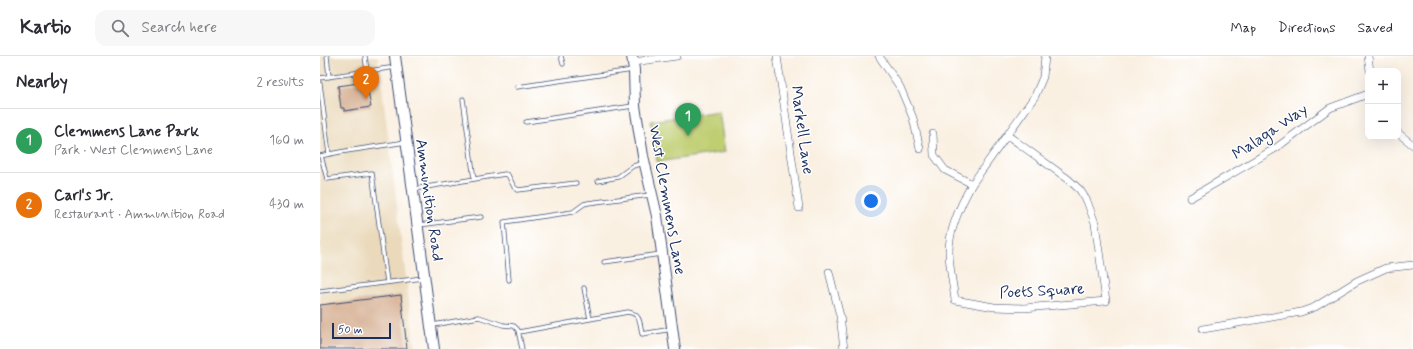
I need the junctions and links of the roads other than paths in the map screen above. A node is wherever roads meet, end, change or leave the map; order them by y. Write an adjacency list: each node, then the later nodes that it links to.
1 (327, 56): 15 (lane)
2 (365, 56): 14 (lane)
3 (395, 56): 12 (main road, Ammunition Road)
4 (561, 56): 11 (lane)
5 (677, 56): 10 (street)
6 (777, 56): 39 (street, Markell Lane)
7 (879, 56): 28 (street)
8 (1046, 56): 24 (street, Poets Square)
9 (1368, 56): 13 (street)
10 (633, 63): 18 (lane); 21 (main road, West Clemmens Lane)
11 (563, 64)
12 (396, 67): 14 (lane); 26 (main road, Ammunition Road)
13 (1370, 68)
14 (367, 72): 15 (lane)
15 (329, 77): 16 (lane)
16 (320, 78)
17 (320, 84): 29 (lane)
18 (516, 87)
19 (1365, 95): 38 (street, Malaga Way)
20 (464, 99): 32 (lane)
21 (634, 106): 22 (lane); 31 (main road, West Clemmens Lane)
22 (526, 122)
23 (933, 134): 35 (street)
24 (1007, 135): 35 (street, Poets Square); 35 (street, Poets Square)
25 (1401, 135): 27 (street)
26 (406, 142): 29 (lane); 36 (main road, Ammunition Road)
27 (1413, 145)
28 (920, 149)
29 (329, 154): 30 (lane)
30 (321, 156): 48 (lane)
31 (644, 163): 33 (lane); 37 (main road, West Clemmens Lane)
32 (474, 179): 34 (lane); 36 (lane)
33 (598, 181)
34 (576, 183)
35 (972, 184)
36 (413, 189): 41 (main road, Ammunition Road)
37 (653, 195): 42 (main road, West Clemmens Lane); 47 (lane)
38 (1190, 198)
39 (799, 208)
40 (482, 217): 41 (lane)
41 (418, 226): 46 (main road, Ammunition Road)
42 (662, 254): 43 (lane); 53 (main road, West Clemmens Lane)
43 (604, 262)
44 (1413, 265): 54 (street)
45 (829, 272): 59 (street)
46 (425, 277): 48 (lane); 52 (main road, Ammunition Road)
47 (509, 280)
48 (387, 282): 50 (lane)
49 (584, 288): 51 (lane)
50 (320, 291)
51 (590, 319): 53 (lane); 55 (lane)
52 (431, 325): 55 (lane); 56 (main road, Ammunition Road)
53 (673, 329): 58 (main road, West Clemmens Lane)
54 (1203, 329)
55 (519, 332): 57 (lane)
56 (434, 349)
57 (522, 349)
58 (675, 349)
59 (844, 349)

